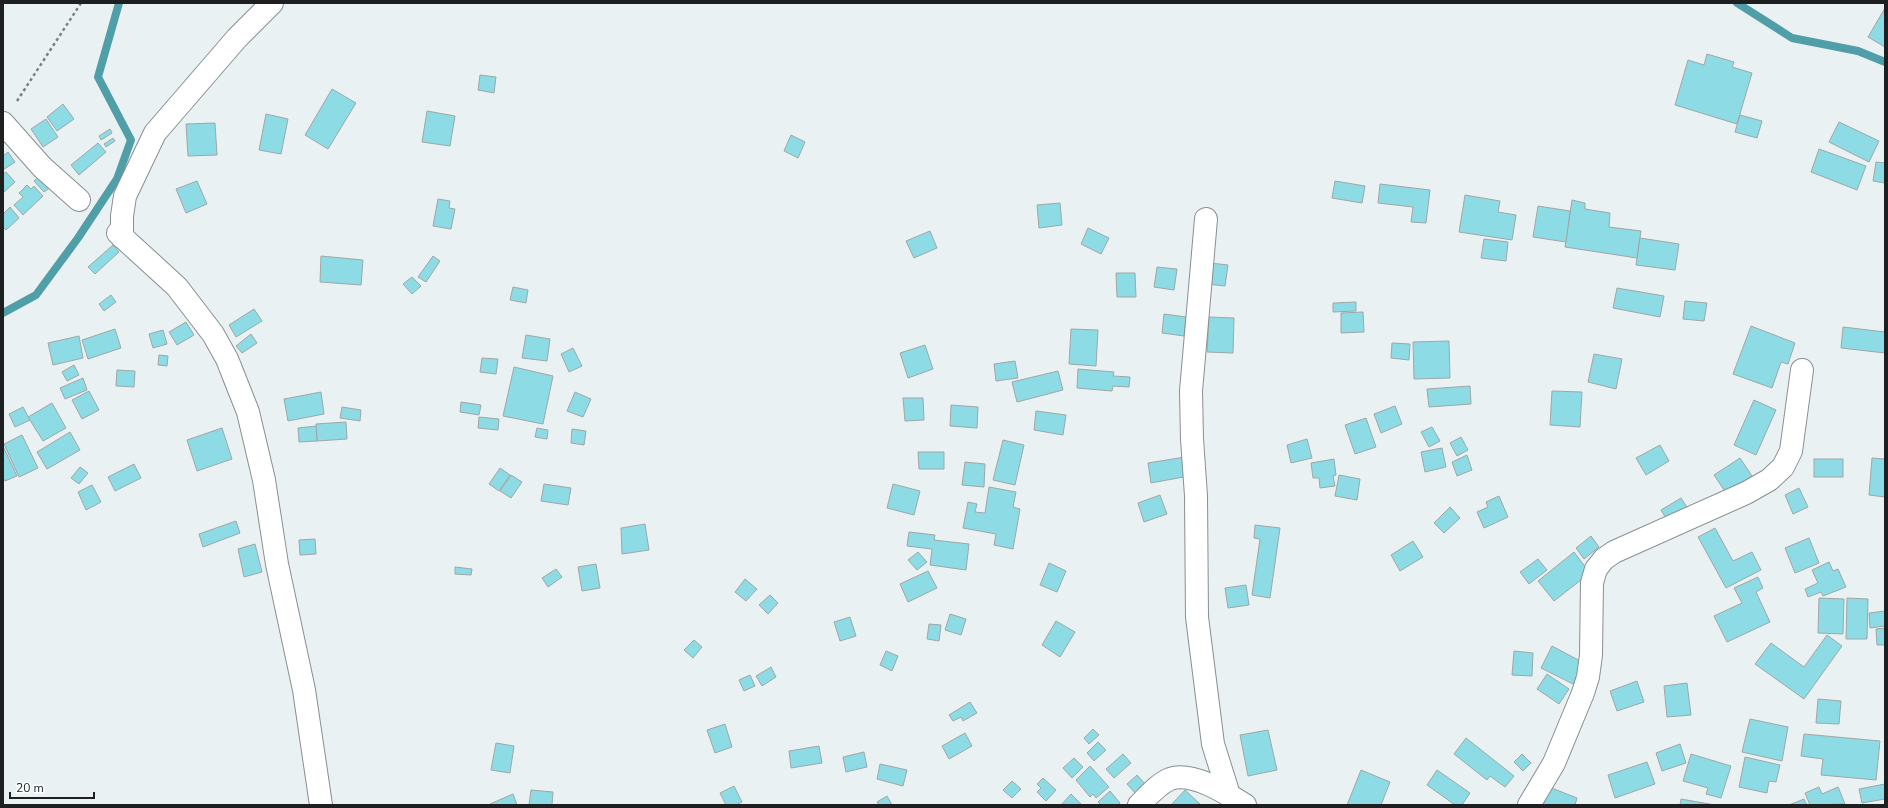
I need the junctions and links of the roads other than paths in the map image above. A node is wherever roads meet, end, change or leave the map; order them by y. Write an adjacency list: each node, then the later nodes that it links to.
1 (272, 3): 7 (street)
2 (3, 123): 3 (street)
3 (79, 200)
4 (1206, 219): 6 (street)
5 (1802, 370): 9 (street)
6 (1237, 800): 8 (street)
7 (321, 805)
8 (1138, 805)
9 (1529, 805)

